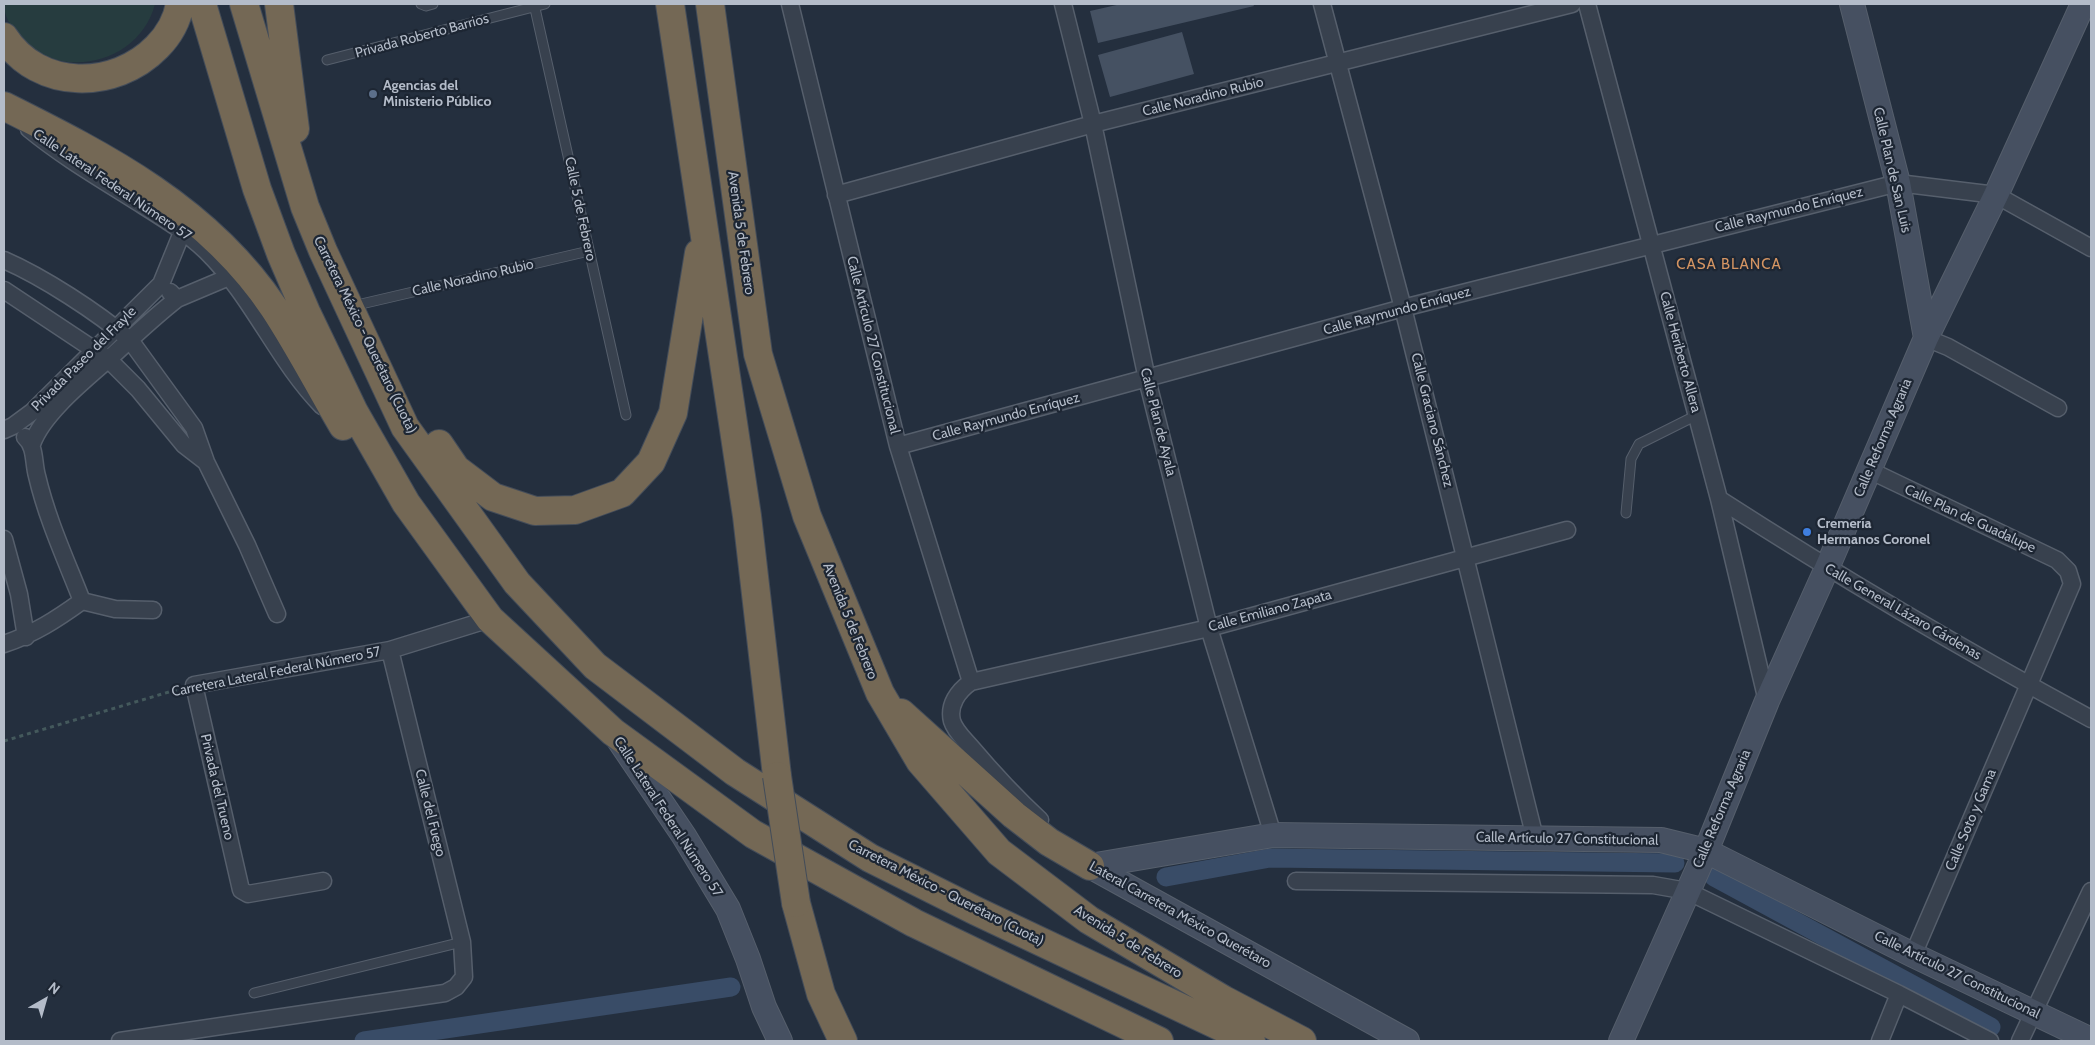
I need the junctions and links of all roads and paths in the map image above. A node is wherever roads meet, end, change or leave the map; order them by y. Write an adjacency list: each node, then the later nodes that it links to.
1 (180, 4): 18 (highway)
2 (202, 4): 56 (highway)
3 (244, 4): 26 (highway, Carretera México - Querétaro (Cuota))
4 (279, 4): 26 (highway)
5 (421, 4): 6 (lane)
6 (433, 4)
7 (545, 4): 17 (lane, Privada Roberto Barrios)
8 (670, 4): 27 (highway)
9 (710, 4): 74 (highway, Avenida 5 de Febrero)
10 (790, 4): 24 (street, Calle Artículo 27 Constitucional)
11 (1063, 4): 22 (street, Calle Plan de Ayala)
12 (1322, 4): 20 (street, Calle Graciano Sánchez)
13 (1572, 4): 20 (street, Calle Noradino Rubio)
14 (1587, 4): 29 (street, Calle Heriberto Allera)
15 (1852, 4): 23 (street, Calle Plan de San Luis)
16 (2083, 4): 25 (street, Calle Reforma Agraria)
17 (535, 5): 19 (lane, Privada Roberto Barrios); 32 (lane, Calle 5 de Febrero)
18 (4, 37)
19 (327, 60)
20 (1337, 63): 22 (street, Calle Noradino Rubio); 39 (street, Calle Graciano Sánchez)
21 (4, 107): 28 (street, Calle Lateral Federal Número 57); 50 (highway)
22 (1093, 124): 24 (street, Calle Noradino Rubio); 45 (street, Calle Plan de Ayala)
23 (1898, 183): 25 (street); 29 (street, Calle Raymundo Enríquez); 41 (street, Calle Plan de San Luis)
24 (836, 195): 52 (street, Calle Artículo 27 Constitucional)
25 (1996, 195): 30 (street); 41 (street, Calle Reforma Agraria)
26 (305, 207): 31 (highway, Carretera México - Querétaro (Cuota))
27 (704, 226): 38 (highway); 95 (highway, bridge)
28 (183, 230): 34 (street, Calle Lateral Federal Número 57); 35 (street, Privada Paseo del Frayle)
29 (1652, 244): 39 (street, Calle Raymundo Enríquez); 48 (street, Calle Heriberto Allera)
30 (2091, 248)
31 (323, 251): 38 (highway); 97 (highway, Carretera México - Querétaro (Cuota))
32 (589, 252): 38 (lane, Calle Noradino Rubio); 47 (lane, Calle 5 de Febrero)
33 (4, 260): 40 (street)
34 (229, 276): 37 (street, Privada Paseo del Frayle); 50 (street, Calle Lateral Federal Número 57)
35 (161, 284): 37 (street); 40 (street, Privada Paseo del Frayle)
36 (4, 290): 43 (street)
37 (177, 299): 42 (street, Privada Paseo del Frayle)
38 (358, 305)
39 (1404, 308): 45 (street, Calle Raymundo Enríquez); 60 (street, Calle Graciano Sánchez)
40 (116, 328): 42 (street); 43 (street, Privada Paseo del Frayle)
41 (1926, 338): 46 (street); 54 (street, Calle Reforma Agraria)
42 (130, 340): 44 (street, Privada Paseo del Frayle); 53 (street)
43 (94, 349): 44 (street); 49 (street, Privada Paseo del Frayle)
44 (108, 359): 51 (street, Privada Paseo del Frayle); 53 (street)
45 (1147, 379): 52 (street, Calle Raymundo Enríquez); 67 (street, Calle Plan de Ayala)
46 (2058, 408)
47 (626, 415)
48 (1697, 415): 55 (street, Calle Heriberto Allera); 57 (lane)
49 (9, 428): 51 (street)
50 (345, 430): 56 (highway)
51 (32, 444): 63 (street)
52 (898, 446): 71 (street, Calle Artículo 27 Constitucional)
53 (206, 462): 65 (street)
54 (1869, 470): 61 (street, Calle Reforma Agraria); 62 (street, Calle Plan de Guadalupe)
55 (1719, 499): 61 (street, Calle General Lázaro Cárdenas); 75 (street, Calle Heriberto Allera)
56 (406, 503): 66 (highway)
57 (1626, 513)
58 (1567, 530): 60 (street, Calle Emiliano Zapata)
59 (4, 539): 68 (street)
60 (1467, 557): 67 (street, Calle Emiliano Zapata); 80 (street, Calle Graciano Sánchez)
61 (1827, 568): 73 (street, Calle General Lázaro Cárdenas); 75 (street, Calle Reforma Agraria)
62 (2068, 572): 73 (street, Calle Soto y Gama)
63 (82, 601): 64 (street); 68 (street)
64 (153, 610)
65 (277, 614)
66 (490, 619): 70 (street, Carretera Lateral Federal Número 57); 77 (highway)
67 (1209, 628): 71 (street, Calle Emiliano Zapata); 79 (street, Calle Plan de Ayala)
68 (26, 637): 69 (street)
69 (4, 644)
70 (390, 650): 72 (street, Carretera Lateral Federal Número 57); 87 (street, Calle del Fuego)
71 (970, 682): 82 (street, Lateral Carretera México Querétaro)
72 (194, 685): 78 (path, Carretera Lateral Federal Número 57); 83 (street, Privada del Trueno)
73 (2029, 686): 76 (street, Calle General Lázaro Cárdenas); 88 (street, Calle Soto y Gama)
74 (880, 693): 82 (highway); 98 (highway, Avenida 5 de Febrero)
75 (1767, 701): 81 (street, Calle Reforma Agraria)
76 (2091, 719)
77 (613, 732): 94 (street, Calle Lateral Federal Número 57); 96 (highway)
78 (4, 741)
79 (1273, 835): 80 (street, Calle Artículo 27 Constitucional); 82 (street, Calle Artículo 27 Constitucional)
80 (1536, 838): 81 (street, Calle Artículo 27 Constitucional)
81 (1706, 851): 85 (street, Calle Reforma Agraria); 88 (street, Calle Artículo 27 Constitucional)
82 (1090, 866): 99 (street, Lateral Carretera México Querétaro)
83 (323, 881)
84 (1296, 881): 85 (street)
85 (1687, 891): 90 (street); 100 (street, Calle Reforma Agraria)
86 (2091, 891): 91 (street)
87 (462, 942): 89 (lane); 93 (street, Calle del Fuego)
88 (1913, 955): 91 (street, Calle Artículo 27 Constitucional)
89 (254, 993)
90 (1899, 994): 101 (street); 102 (street)
91 (2034, 1012): 92 (street, Calle Artículo 27 Constitucional); 103 (street)
92 (2091, 1040)
93 (120, 1041)
94 (780, 1041)
95 (842, 1041)
96 (1159, 1041)
97 (1251, 1041)
98 (1302, 1041)
99 (1407, 1041)
100 (1621, 1041)
101 (1880, 1041)
102 (1990, 1041)
103 (2020, 1041)

